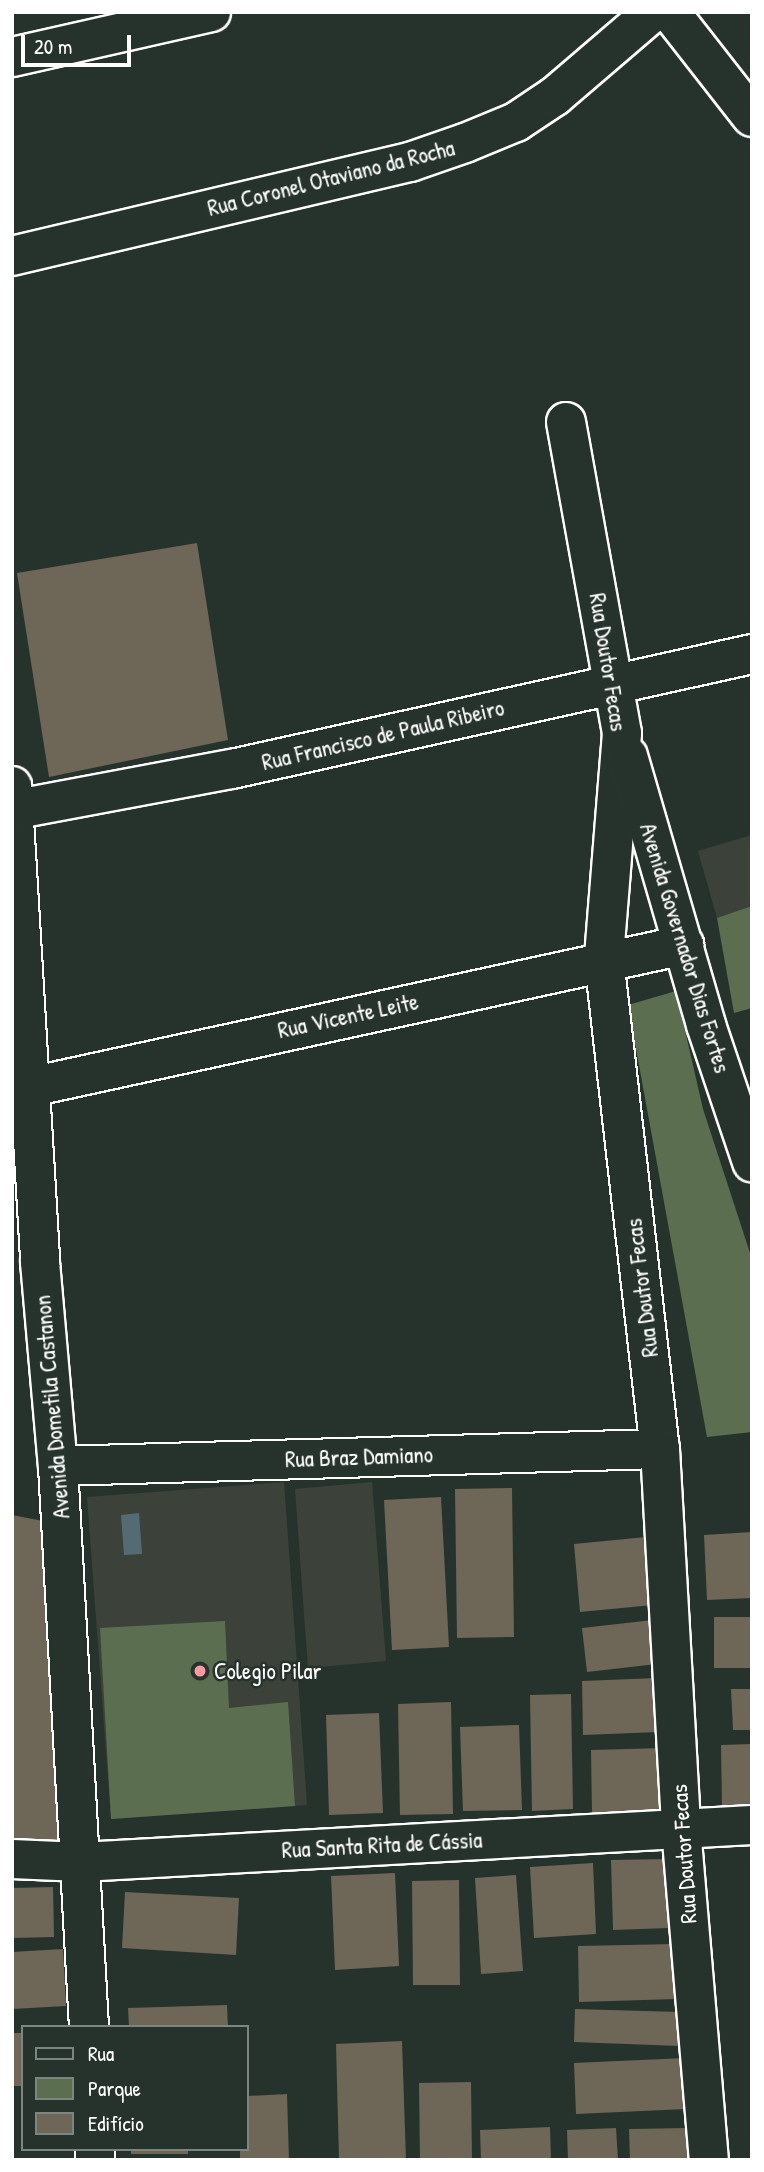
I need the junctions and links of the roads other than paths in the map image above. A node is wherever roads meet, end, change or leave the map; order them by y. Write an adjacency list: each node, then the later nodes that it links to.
1 (211, 12): 4 (street)
2 (653, 12): 6 (street, Rua Coronel Otaviano da Rocha)
3 (670, 12): 5 (street)
4 (12, 57)
5 (752, 117)
6 (12, 256)
7 (566, 422): 9 (street, Rua Doutor Fecas)
8 (752, 654): 9 (street, Rua Francisco de Paula Ribeiro)
9 (613, 684): 10 (street, Rua Doutor Fecas); 11 (street, Rua Francisco de Paula Ribeiro)
10 (622, 733): 12 (street, Avenida Governador Dias Fortes); 13 (street, Rua Doutor Fecas)
11 (13, 802): 14 (street, Avenida Dometila Castanon)
12 (684, 945): 13 (street, Rua Vicente Leite); 15 (street, Avenida Governador Dias Fortes)
13 (604, 959): 14 (street, Rua Vicente Leite); 16 (street, Rua Doutor Fecas)
14 (21, 1089): 17 (street, Avenida Dometila Castanon)
15 (752, 1162)
16 (660, 1449): 17 (street, Rua Braz Damiano); 19 (street, Rua Doutor Fecas)
17 (58, 1466): 21 (street, Avenida Dometila Castanon)
18 (752, 1825): 19 (street, Rua Santa Rita de Cássia)
19 (681, 1828): 21 (street, Rua Santa Rita de Cássia); 23 (street, Rua Doutor Fecas)
20 (12, 1859): 21 (street, Rua Santa Rita de Cássia)
21 (81, 1863): 22 (street, Avenida Dometila Castanon)
22 (89, 2025)
23 (709, 2160)

